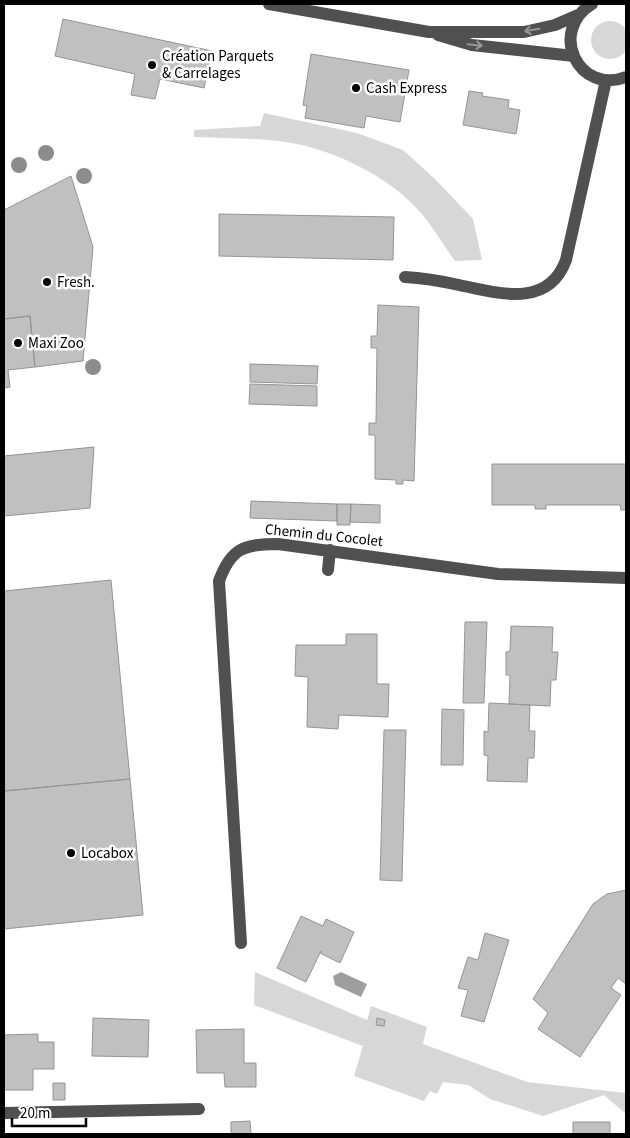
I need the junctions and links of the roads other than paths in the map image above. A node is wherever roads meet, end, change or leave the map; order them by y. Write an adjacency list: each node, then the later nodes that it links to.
1 (269, 4): 4 (street)
2 (592, 4): 3 (street)
3 (578, 16): 4 (street, one-way to 4); 5 (street)
4 (428, 32): 5 (street, one-way to 5)
5 (574, 56): 7 (street)
6 (626, 77): 7 (street)
7 (606, 80): 8 (street)
8 (406, 277)
9 (330, 550): 10 (street); 11 (street, Chemin du Cocolet); 12 (street, Chemin du Cocolet)
10 (328, 570)
11 (626, 578)
12 (241, 943)
13 (199, 1109): 14 (street)
14 (4, 1113)

